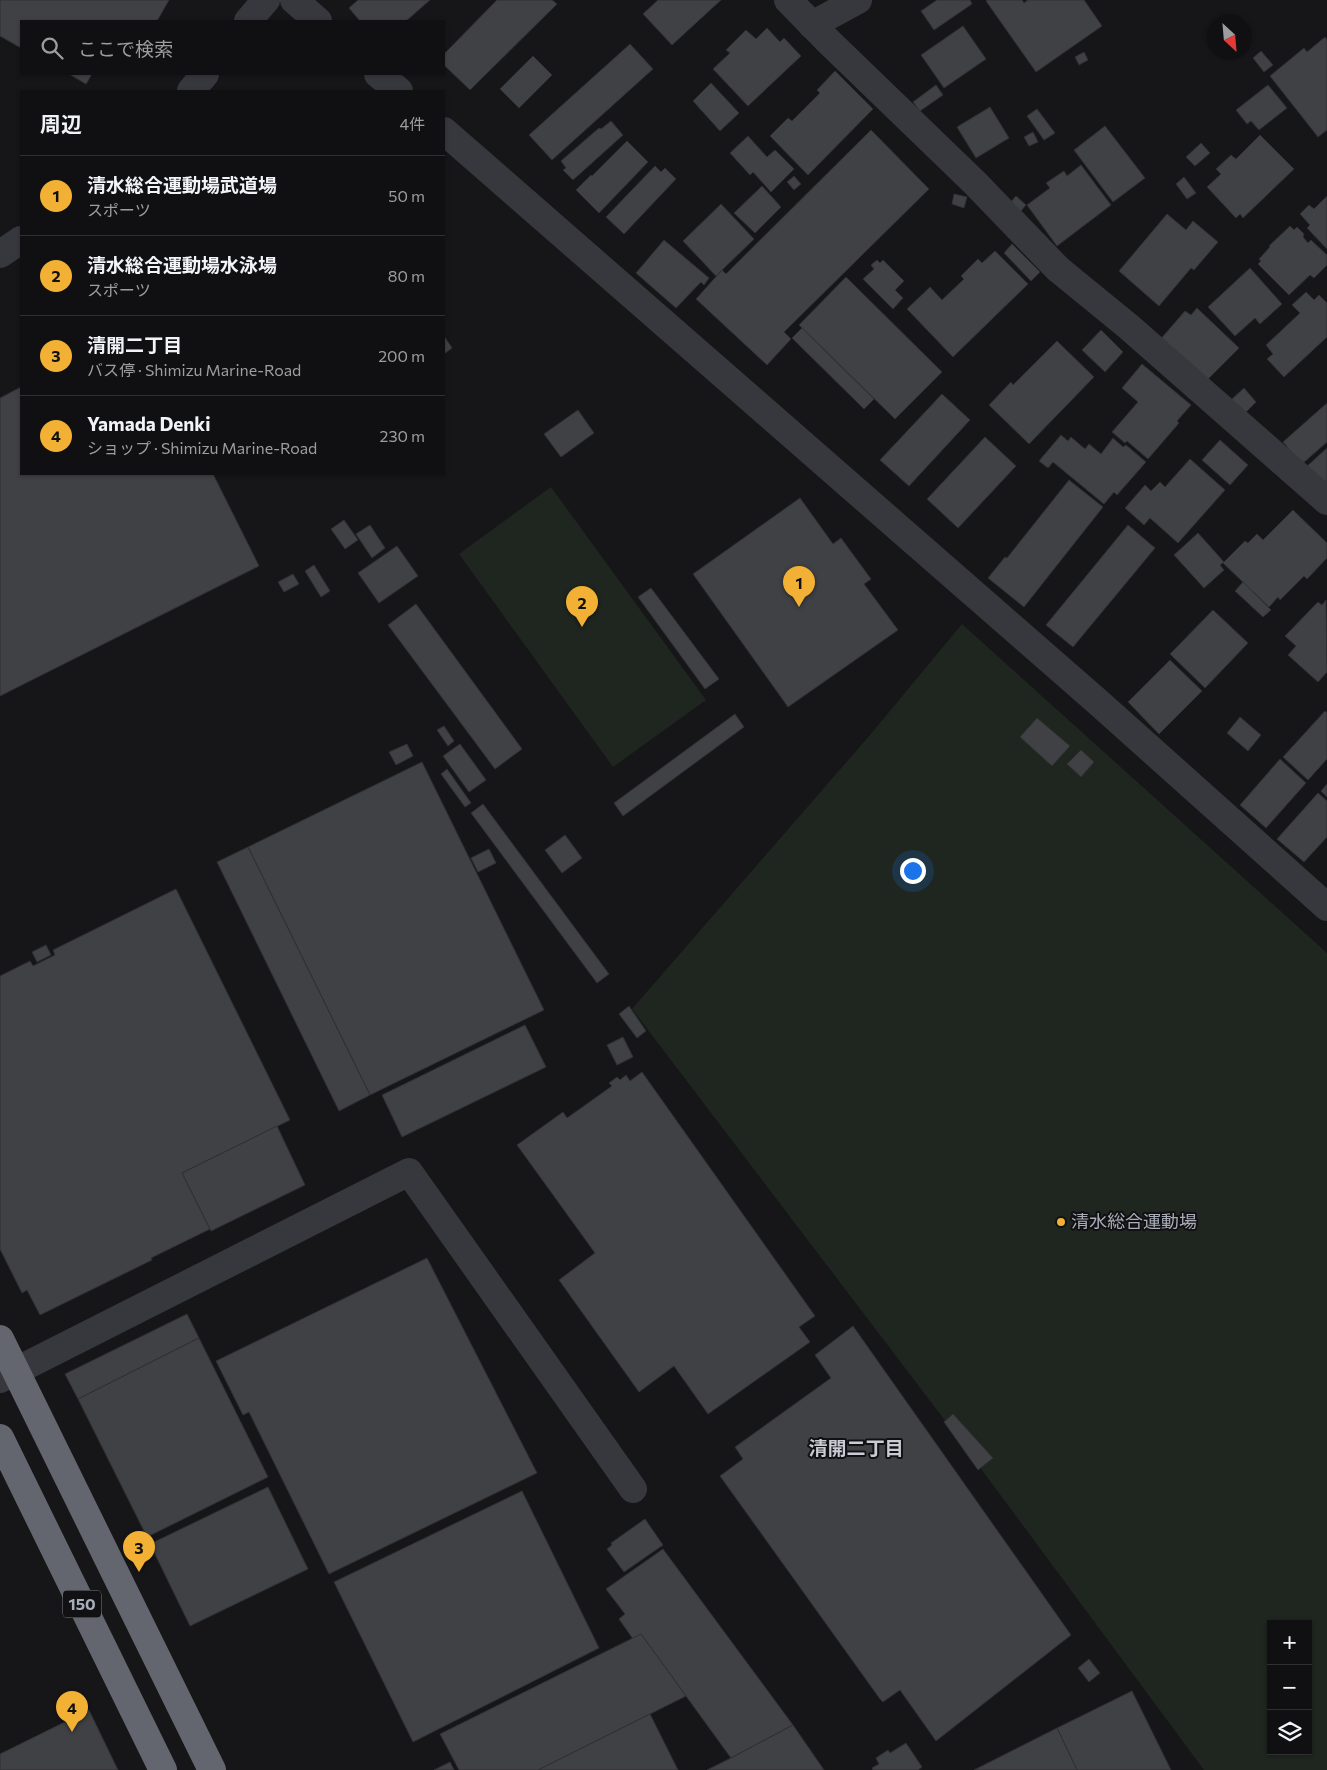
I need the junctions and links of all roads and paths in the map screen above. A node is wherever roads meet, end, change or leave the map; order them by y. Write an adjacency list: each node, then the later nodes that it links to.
1 (266, 0): 5 (street)
2 (294, 0): 6 (street)
3 (788, 0): 7 (street)
4 (858, 0): 7 (street)
5 (249, 20)
6 (317, 20)
7 (812, 25): 15 (street)
8 (204, 75): 10 (street)
9 (379, 75): 11 (street)
10 (192, 90)
11 (397, 90)
12 (445, 132): 16 (street)
13 (20, 241): 14 (street)
14 (0, 254)
15 (1327, 501)
16 (1327, 907)
17 (0, 1339): 18 (highway, 150)
18 (8, 1375): 20 (street); 22 (highway, 150)
19 (0, 1438): 21 (highway, 150)
20 (633, 1489)
21 (163, 1770)
22 (212, 1770)

